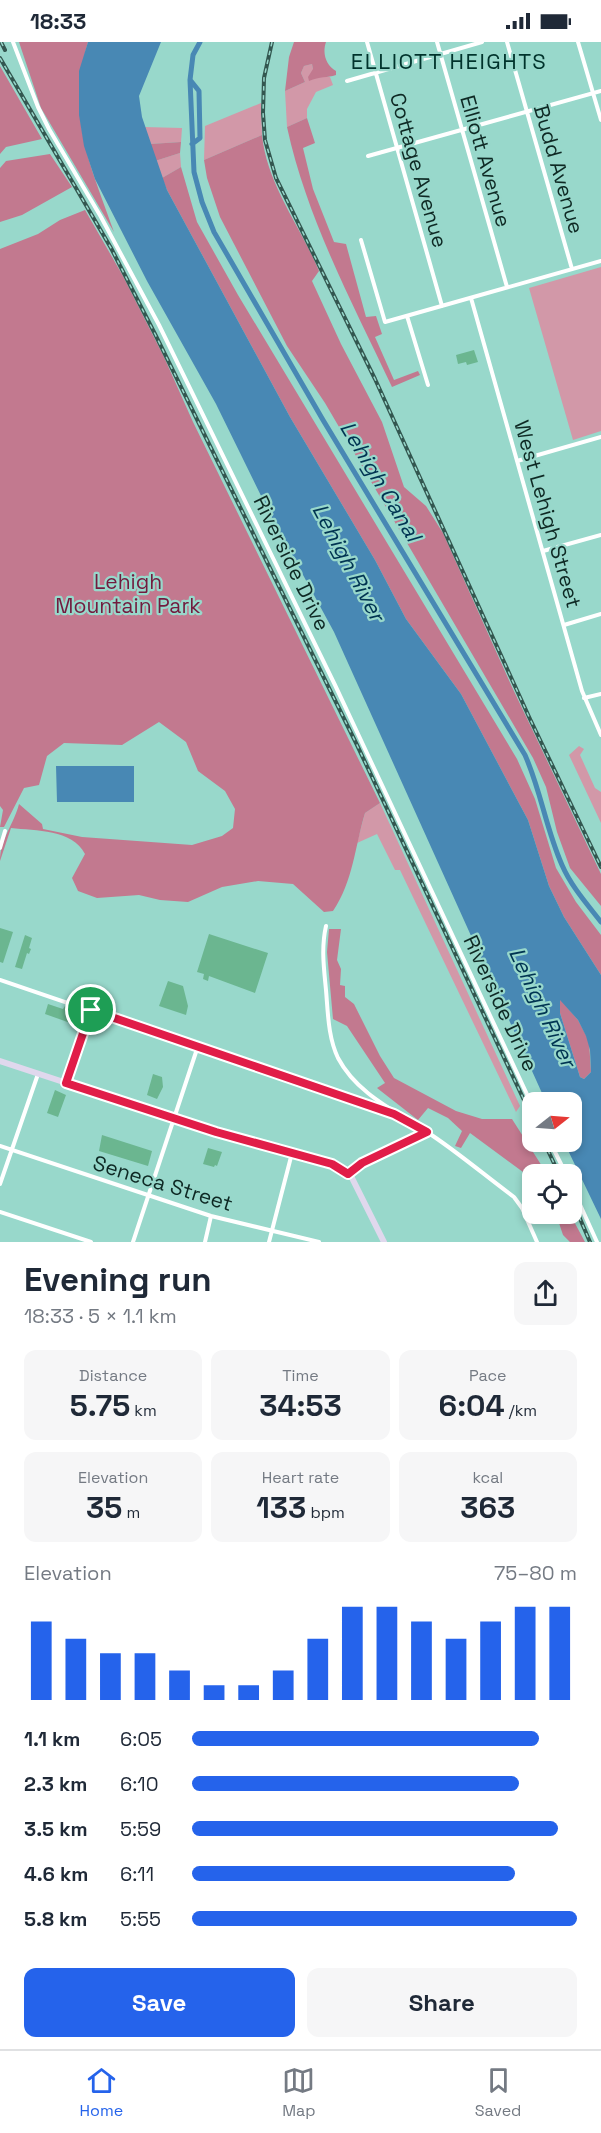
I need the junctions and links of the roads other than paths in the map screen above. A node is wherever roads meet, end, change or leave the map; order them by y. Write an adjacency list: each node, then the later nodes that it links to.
1 (13, 42): 43 (street, Riverside Drive)
2 (367, 42): 8 (street, Cottage Avenue)
3 (437, 42): 7 (street, Elliott Avenue)
4 (482, 42): 7 (street)
5 (507, 42): 12 (street, Budd Avenue)
6 (578, 42): 11 (street)
7 (440, 54): 8 (street); 14 (street, Elliott Avenue)
8 (376, 71): 9 (street); 15 (street, Cottage Avenue)
9 (347, 81)
10 (601, 91): 11 (street)
11 (593, 93): 12 (street); 13 (street)
12 (528, 112): 14 (street); 19 (street, Budd Avenue)
13 (601, 120)
14 (462, 130): 15 (street); 20 (street, Elliott Avenue)
15 (397, 148): 16 (street); 22 (street, Cottage Avenue)
16 (368, 156)
17 (361, 240): 23 (street)
18 (601, 261): 19 (street)
19 (572, 269): 20 (street)
20 (507, 287): 21 (street)
21 (471, 298): 22 (street); 26 (street, West Lehigh Street)
22 (442, 306): 23 (street)
23 (407, 316): 24 (street)
24 (428, 386)
25 (601, 437): 26 (street)
26 (517, 461): 28 (street, West Lehigh Street)
27 (601, 535): 28 (street)
28 (543, 551): 30 (street, West Lehigh Street)
29 (601, 614): 30 (street)
30 (564, 625): 32 (street, West Lehigh Street)
31 (601, 694): 32 (street)
32 (585, 698): 33 (street, West Lehigh Street)
33 (601, 735)
34 (5, 831): 35 (street)
35 (0, 848)
36 (326, 926): 44 (street)
37 (0, 980): 38 (street)
38 (91, 1010): 39 (street); 42 (street)
39 (198, 1046): 44 (street); 45 (street)
40 (0, 1061): 41 (main road)
41 (38, 1074): 42 (main road); 48 (street)
42 (66, 1083): 45 (main road)
43 (526, 1092)
44 (394, 1114): 46 (street)
45 (172, 1119): 49 (main road); 52 (street)
46 (427, 1132): 50 (street); 63 (street)
47 (0, 1146): 48 (street, Seneca Street)
48 (12, 1150): 51 (street); 52 (street, Seneca Street)
49 (292, 1152): 50 (main road); 56 (street)
50 (348, 1174): 62 (main road)
51 (0, 1184)
52 (148, 1196): 55 (street, Seneca Street); 58 (street)
53 (582, 1209): 64 (street)
54 (0, 1212): 57 (street)
55 (211, 1216): 56 (street, Seneca Street); 59 (street)
56 (272, 1231): 60 (street); 61 (street, Seneca Street)
57 (91, 1242)
58 (133, 1242)
59 (205, 1242)
60 (269, 1242)
61 (319, 1242)
62 (384, 1242)
63 (537, 1242)
64 (597, 1242)

